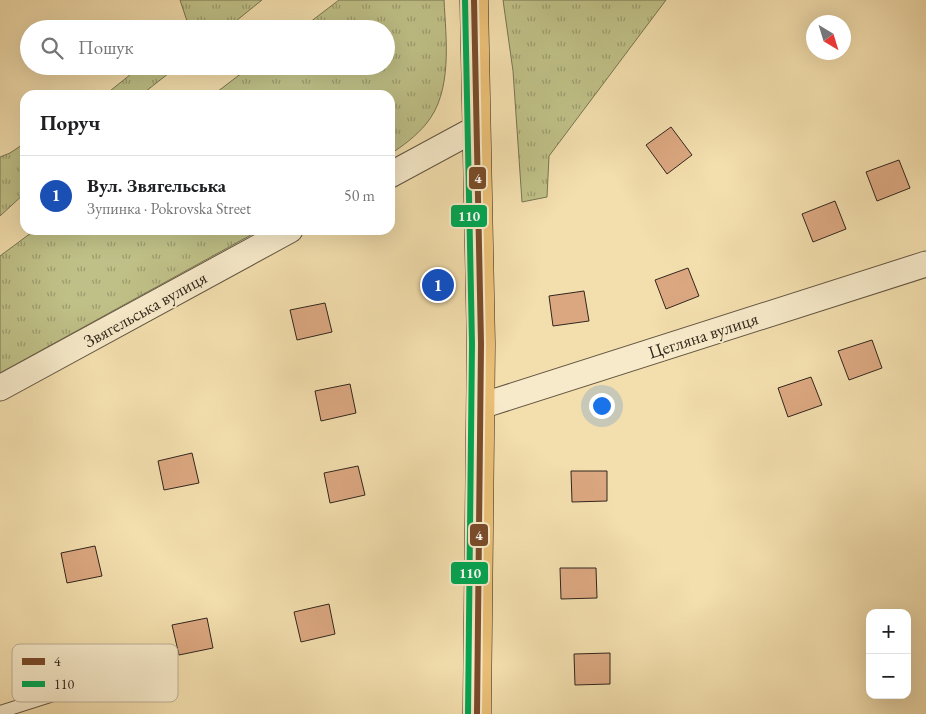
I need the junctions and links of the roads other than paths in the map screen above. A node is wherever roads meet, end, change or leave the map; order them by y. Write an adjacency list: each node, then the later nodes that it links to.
1 (474, 0): 2 (highway)
2 (477, 128): 3 (street); 7 (highway)
3 (395, 172)
4 (281, 235): 6 (street, Звягельська вулиця)
5 (926, 264): 7 (street, Цегляна вулиця)
6 (0, 388)
7 (481, 406): 10 (highway)
8 (31, 702): 9 (lane)
9 (0, 712)
10 (478, 714)

